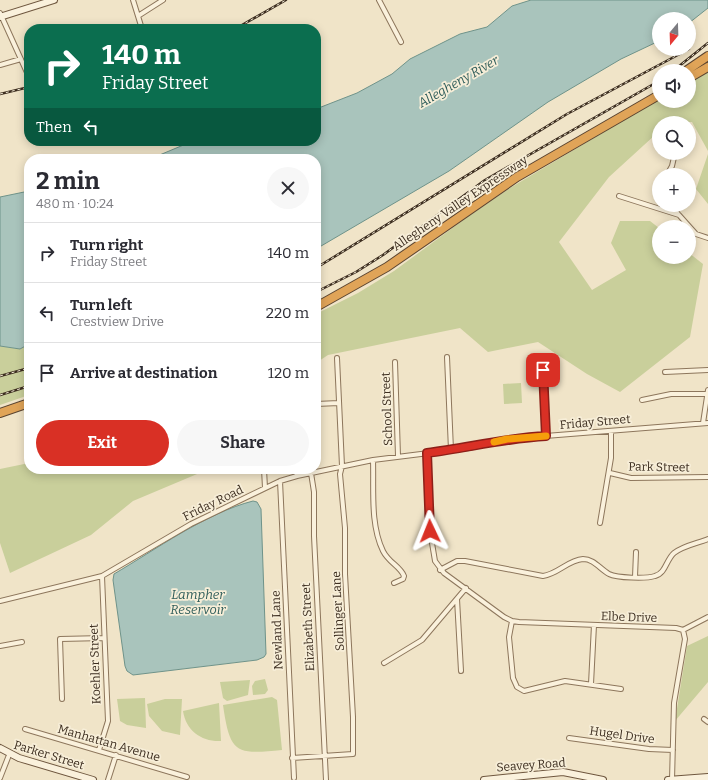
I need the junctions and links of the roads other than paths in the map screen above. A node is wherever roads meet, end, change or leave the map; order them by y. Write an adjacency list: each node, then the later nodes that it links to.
1 (54, 0): 5 (street)
2 (133, 0): 6 (street)
3 (163, 0): 6 (street)
4 (379, 0): 8 (street)
5 (1, 16): 10 (street)
6 (138, 16): 7 (street)
7 (140, 24)
8 (401, 42)
9 (708, 56): 12 (highway)
10 (21, 58): 13 (street); 14 (street)
11 (708, 63): 16 (highway)
12 (696, 64)
13 (0, 65)
14 (24, 65)
15 (708, 67): 17 (highway)
16 (696, 72)
17 (696, 73)
18 (652, 93): 24 (highway, Allegheny Valley Expressway)
19 (652, 99): 25 (highway, Allegheny Valley Expressway)
20 (619, 196): 22 (street)
21 (677, 212): 22 (street)
22 (679, 215): 23 (street)
23 (708, 238)
24 (321, 298)
25 (321, 304)
26 (447, 357): 43 (street)
27 (337, 358): 35 (street, Sollinger Lane)
28 (395, 362): 45 (street, School Street)
29 (543, 370): 42 (street)
30 (708, 370): 31 (street)
31 (665, 372)
32 (708, 393): 34 (street); 40 (street)
33 (24, 400): 38 (highway)
34 (642, 400)
35 (339, 402): 36 (street); 47 (street, Sollinger Lane)
36 (321, 404)
37 (24, 405): 39 (highway)
38 (0, 408)
39 (0, 413)
40 (706, 423): 41 (street, Friday Street)
41 (611, 431): 42 (street, Friday Street); 49 (street)
42 (546, 436): 43 (street, Friday Street)
43 (451, 450): 44 (street, Friday Street)
44 (427, 453): 45 (street, Friday Street); 60 (street)
45 (398, 456): 46 (street, Friday Street)
46 (373, 460): 47 (street, Friday Street); 63 (street)
47 (342, 466): 48 (street, Friday Road); 88 (street, Sollinger Lane)
48 (321, 471)
49 (610, 473): 54 (street, Park Street); 57 (street)
50 (264, 474): 56 (street)
51 (306, 474): 53 (street, Friday Road)
52 (311, 474): 88 (street, Elizabeth Street)
53 (297, 476): 55 (street, Friday Road)
54 (708, 477)
55 (280, 481): 56 (street, Friday Road); 89 (street, Newland Lane)
56 (265, 488): 61 (street, Friday Road)
57 (600, 524)
58 (708, 539): 62 (street)
59 (636, 552): 62 (street)
60 (440, 570): 62 (street); 64 (street)
61 (102, 576): 66 (street, Friday Road); 71 (street, Koehler Street)
62 (635, 577)
63 (394, 583)
64 (466, 588): 65 (street); 68 (street)
65 (457, 598): 74 (street); 75 (street)
66 (0, 601)
67 (708, 618): 70 (street)
68 (512, 621): 69 (street, Elbe Drive); 76 (street)
69 (594, 625): 70 (street, Elbe Drive); 76 (street)
70 (683, 630): 85 (street)
71 (104, 638): 78 (street); 84 (street, Koehler Street)
72 (22, 642): 73 (street)
73 (0, 646)
74 (384, 663)
75 (461, 671)
76 (591, 684): 77 (street)
77 (621, 689)
78 (62, 699)
79 (704, 719): 80 (street)
80 (708, 722)
81 (25, 729): 84 (street, Manhattan Avenue)
82 (569, 738): 85 (street, Hugel Drive)
83 (0, 748): 86 (street, Parker Street)
84 (99, 750): 87 (street, Manhattan Avenue)
85 (673, 750): 100 (street)
86 (10, 755): 92 (street); 94 (street, Parker Street)
87 (116, 755): 90 (street, Manhattan Avenue); 95 (street)
88 (324, 756): 89 (street); 96 (street, Elizabeth Street)
89 (292, 758): 93 (street, Newland Lane)
90 (187, 777)
91 (708, 777): 100 (street)
92 (0, 778)
93 (294, 778)
94 (93, 780)
95 (108, 780)
96 (326, 780)
97 (484, 780): 98 (street, Seavey Road)
98 (603, 780)
99 (668, 780): 100 (street)
100 (672, 780)

